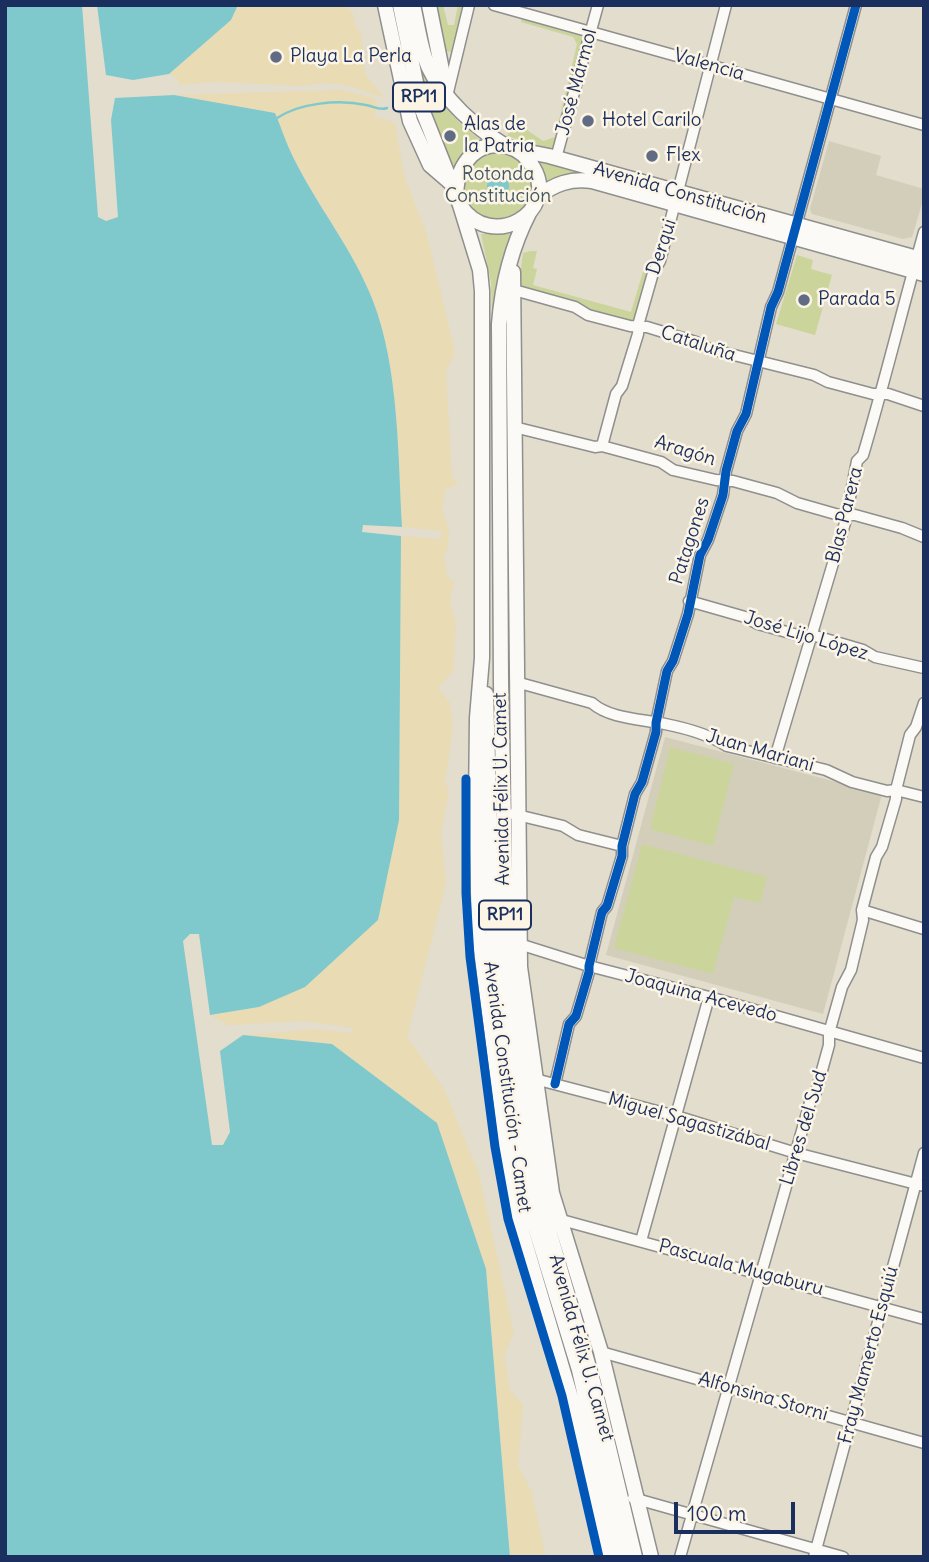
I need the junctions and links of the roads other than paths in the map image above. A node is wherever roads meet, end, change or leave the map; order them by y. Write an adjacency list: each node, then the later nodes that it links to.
1 (385, 5): 17 (main road, Avenida Félix U. Camet)
2 (400, 5): 17 (main road, Avenida Félix U. Camet / RP11)
3 (413, 5): 12 (main road, RP11)
4 (429, 5): 12 (main road)
5 (469, 5): 12 (street)
6 (494, 5): 10 (street, Valencia)
7 (598, 5): 10 (street, José Mármol)
8 (726, 5): 11 (street, Derqui)
9 (856, 5): 13 (street, Patagones)
10 (591, 33): 11 (street, Valencia); 16 (street, José Mármol)
11 (709, 65): 13 (street, Valencia); 19 (street, Derqui)
12 (447, 94): 15 (main road, RP11)
13 (830, 99): 14 (street, Valencia); 21 (street, Patagones)
14 (924, 125)
15 (511, 148): 16 (main road, Avenida Constitución); 17 (main road); 18 (main road, RP11)
16 (556, 158): 19 (main road, Avenida Constitución)
17 (456, 194): 20 (main road); 44 (main road, Avenida Félix U. Camet / RP11)
18 (537, 197): 19 (main road, Avenida Constitución); 20 (main road, RP11)
19 (676, 198): 21 (main road, Avenida Constitución); 26 (street, Derqui)
20 (529, 213): 23 (main road, Avenida Félix U. Camet / RP11)
21 (794, 231): 24 (main road, Avenida Constitución); 27 (street, Patagones)
22 (924, 232): 24 (street, Blas Parera)
23 (512, 260): 25 (main road, Avenida Félix U. Camet); 44 (main road, Avenida Félix U. Camet / RP11)
24 (919, 266): 28 (street, Blas Parera)
25 (514, 290): 26 (street, Cataluña); 30 (main road, Avenida Félix U. Camet)
26 (639, 327): 27 (street, Cataluña); 31 (street, Derqui)
27 (760, 362): 28 (street, Cataluña); 32 (street, Patagones)
28 (880, 394): 29 (street, Cataluña); 33 (street, Blas Parera)
29 (924, 406)
30 (514, 427): 31 (street, Aragón); 38 (main road, Avenida Félix U. Camet)
31 (602, 446): 32 (street, Aragón)
32 (726, 480): 33 (street, Aragón); 35 (street, Patagones)
33 (846, 514): 34 (street, Aragón); 36 (street, Blas Parera)
34 (924, 537)
35 (689, 601): 36 (street, José Lijo López); 40 (street, Patagones)
36 (812, 635): 37 (street, José Lijo López); 41 (street, Blas Parera)
37 (924, 668)
38 (516, 682): 40 (street, Juan Mariani); 44 (main road, Avenida Félix U. Camet)
39 (924, 703): 42 (street, Libres del Sud)
40 (656, 723): 41 (street, Juan Mariani); 45 (street, Patagones)
41 (775, 758): 42 (street, Juan Mariani)
42 (895, 790): 43 (street, Juan Mariani); 46 (street, Libres del Sud)
43 (924, 797)
44 (497, 811): 45 (street); 48 (main road, Avenida Félix U. Camet / RP11); 48 (main road, Avenida Félix U. Camet)
45 (622, 846): 49 (street, Patagones)
46 (862, 910): 47 (street); 51 (street, Libres del Sud)
47 (924, 929)
48 (499, 939): 49 (street, Joaquina Acevedo); 53 (main road, Avenida Félix U. Camet); 68 (main road, Avenida Félix U. Camet / RP11)
49 (589, 966): 50 (street, Joaquina Acevedo); 54 (street, Patagones)
50 (709, 997): 51 (street, Joaquina Acevedo); 55 (street)
51 (829, 1033): 52 (street, Joaquina Acevedo); 56 (street, Libres del Sud)
52 (924, 1058)
53 (535, 1079): 54 (street, Miguel Sagastizábal); 59 (main road, Avenida Félix U. Camet)
54 (555, 1084): 55 (street, Miguel Sagastizábal)
55 (676, 1116): 56 (street, Miguel Sagastizábal); 60 (street)
56 (796, 1153): 58 (street, Miguel Sagastizábal); 61 (street, Libres del Sud)
57 (924, 1153): 58 (street, Fray Mamerto Esquiú)
58 (920, 1184): 62 (street, Fray Mamerto Esquiú)
59 (558, 1219): 60 (street, Pascuala Mugaburu); 64 (main road, Avenida Félix U. Camet)
60 (642, 1241): 61 (street, Pascuala Mugaburu)
61 (759, 1273): 62 (street, Pascuala Mugaburu); 65 (street, Libres del Sud)
62 (883, 1308): 63 (street, Pascuala Mugaburu); 66 (street, Fray Mamerto Esquiú)
63 (924, 1319)
64 (601, 1352): 65 (street, Alfonsina Storni); 69 (main road, Avenida Félix U. Camet)
65 (728, 1388): 66 (street, Alfonsina Storni); 70 (street, Libres del Sud)
66 (851, 1422): 67 (street, Alfonsina Storni); 71 (street, Fray Mamerto Esquiú)
67 (924, 1443)
68 (607, 1491): 69 (street); 72 (main road, Avenida Félix U. Camet); 73 (main road, Avenida Félix U. Camet / RP11); 74 (main road, Avenida Félix U. Camet / RP11)
69 (638, 1500): 70 (street); 75 (main road, Avenida Félix U. Camet)
70 (692, 1515): 71 (street); 76 (street, Libres del Sud)
71 (815, 1553): 77 (street)
72 (609, 1557)
73 (622, 1557)
74 (635, 1557)
75 (651, 1557)
76 (680, 1557)
77 (843, 1557)

